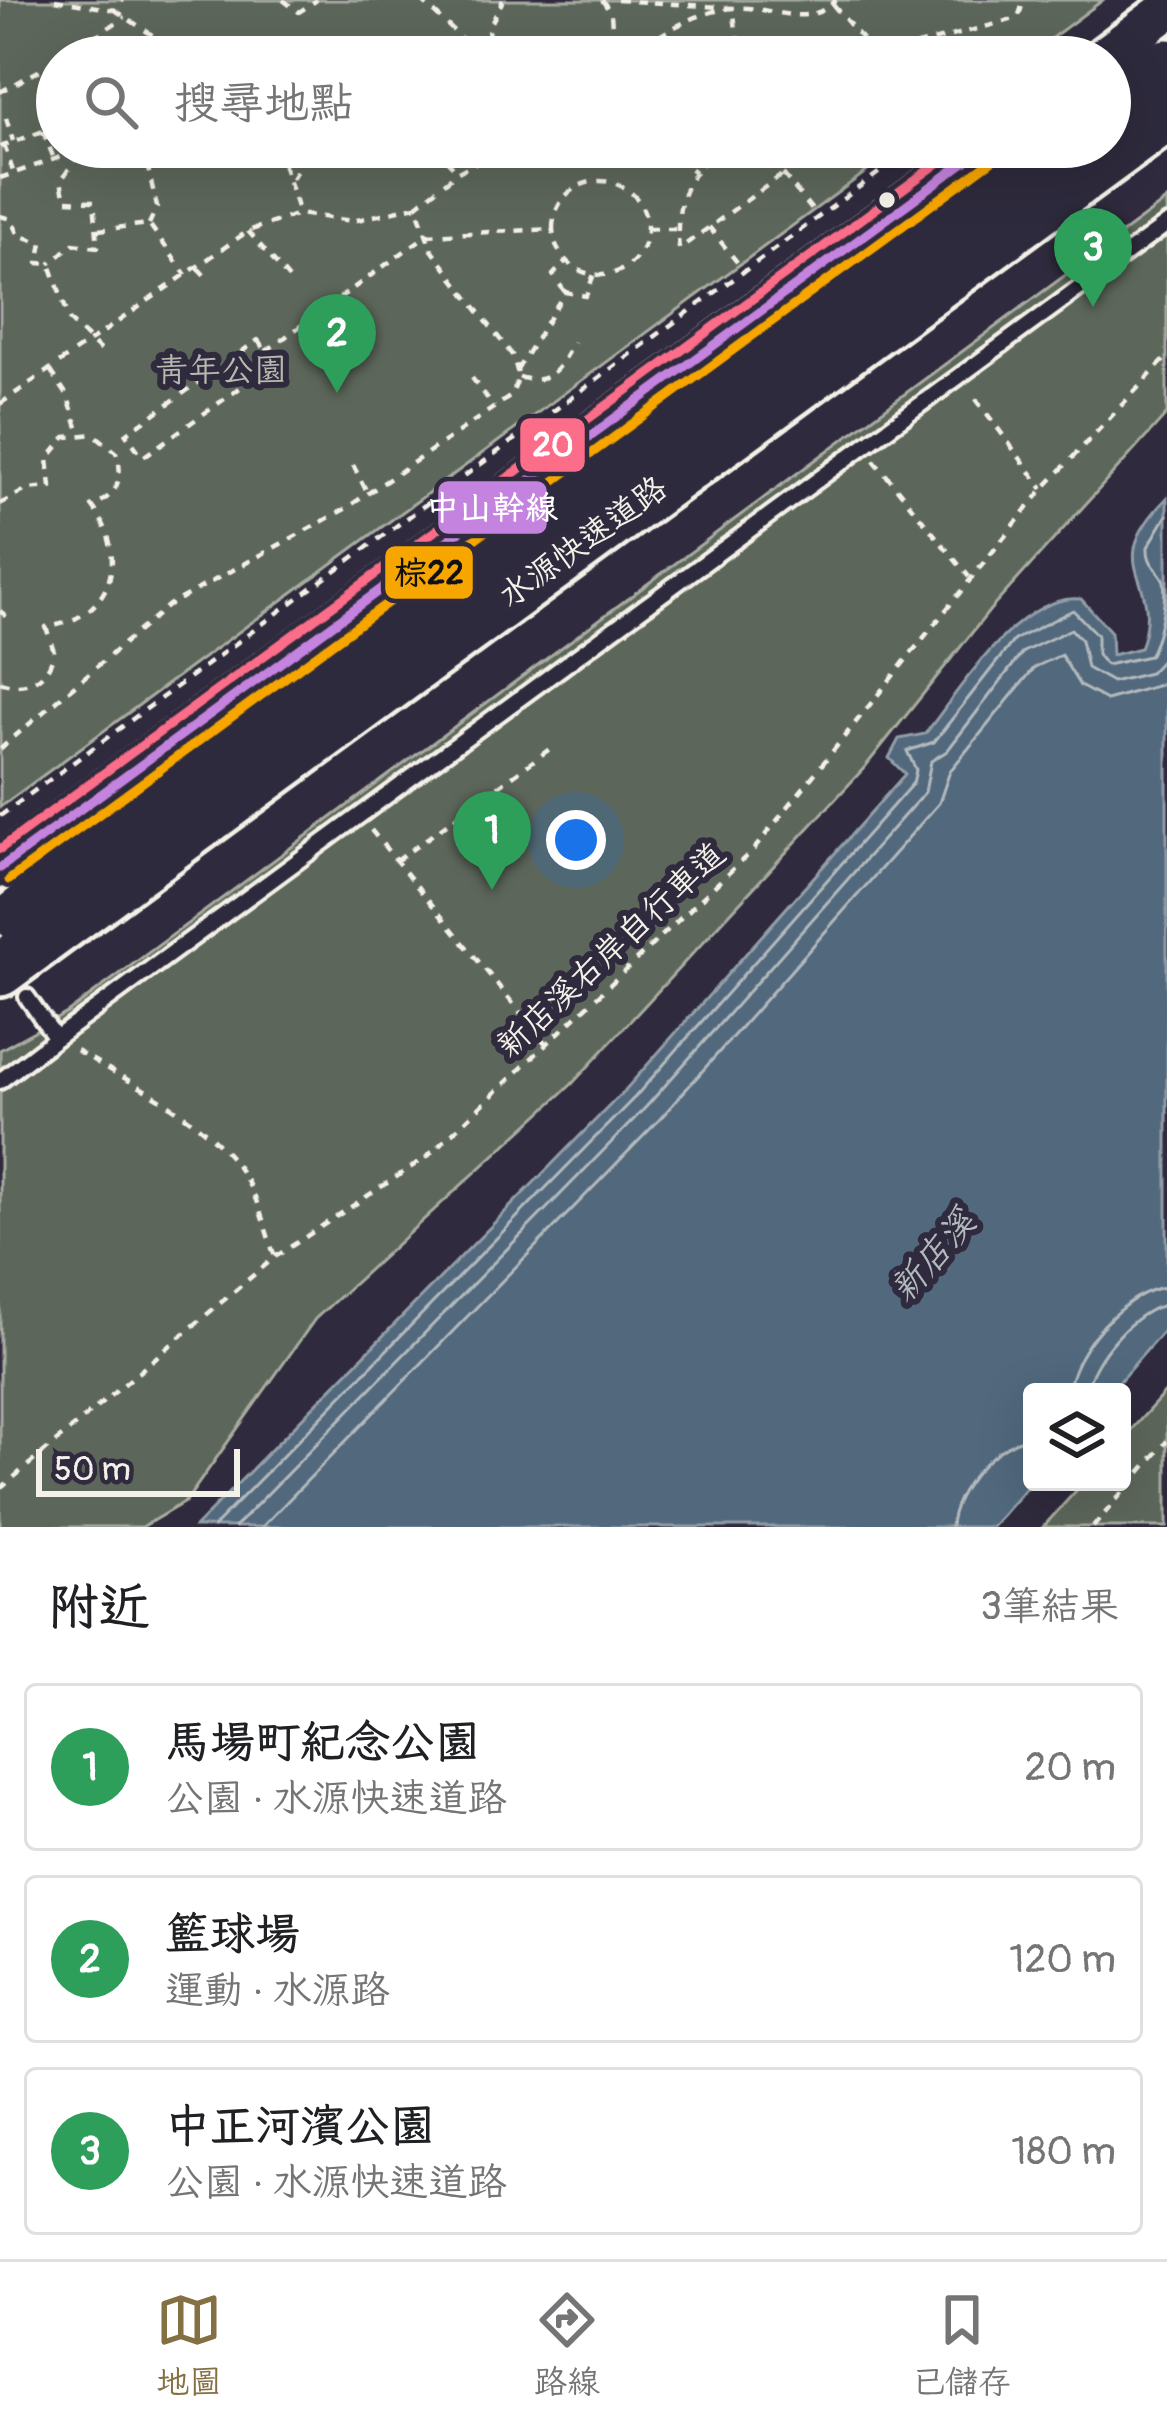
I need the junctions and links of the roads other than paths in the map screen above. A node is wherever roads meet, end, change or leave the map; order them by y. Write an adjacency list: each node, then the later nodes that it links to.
1 (1167, 10): 2 (street)
2 (1131, 37)
3 (1167, 65): 4 (highway)
4 (1131, 91)
5 (1167, 115): 6 (highway, 水源快速道路)
6 (1131, 142)
7 (956, 168): 11 (street)
8 (1025, 168): 12 (highway, 水源快速道路)
9 (1097, 168): 13 (highway, 水源快速道路)
10 (1167, 224): 14 (lane)
11 (0, 868)
12 (0, 928)
13 (13, 984): 14 (lane)
14 (56, 1038): 15 (lane)
15 (0, 1081)

